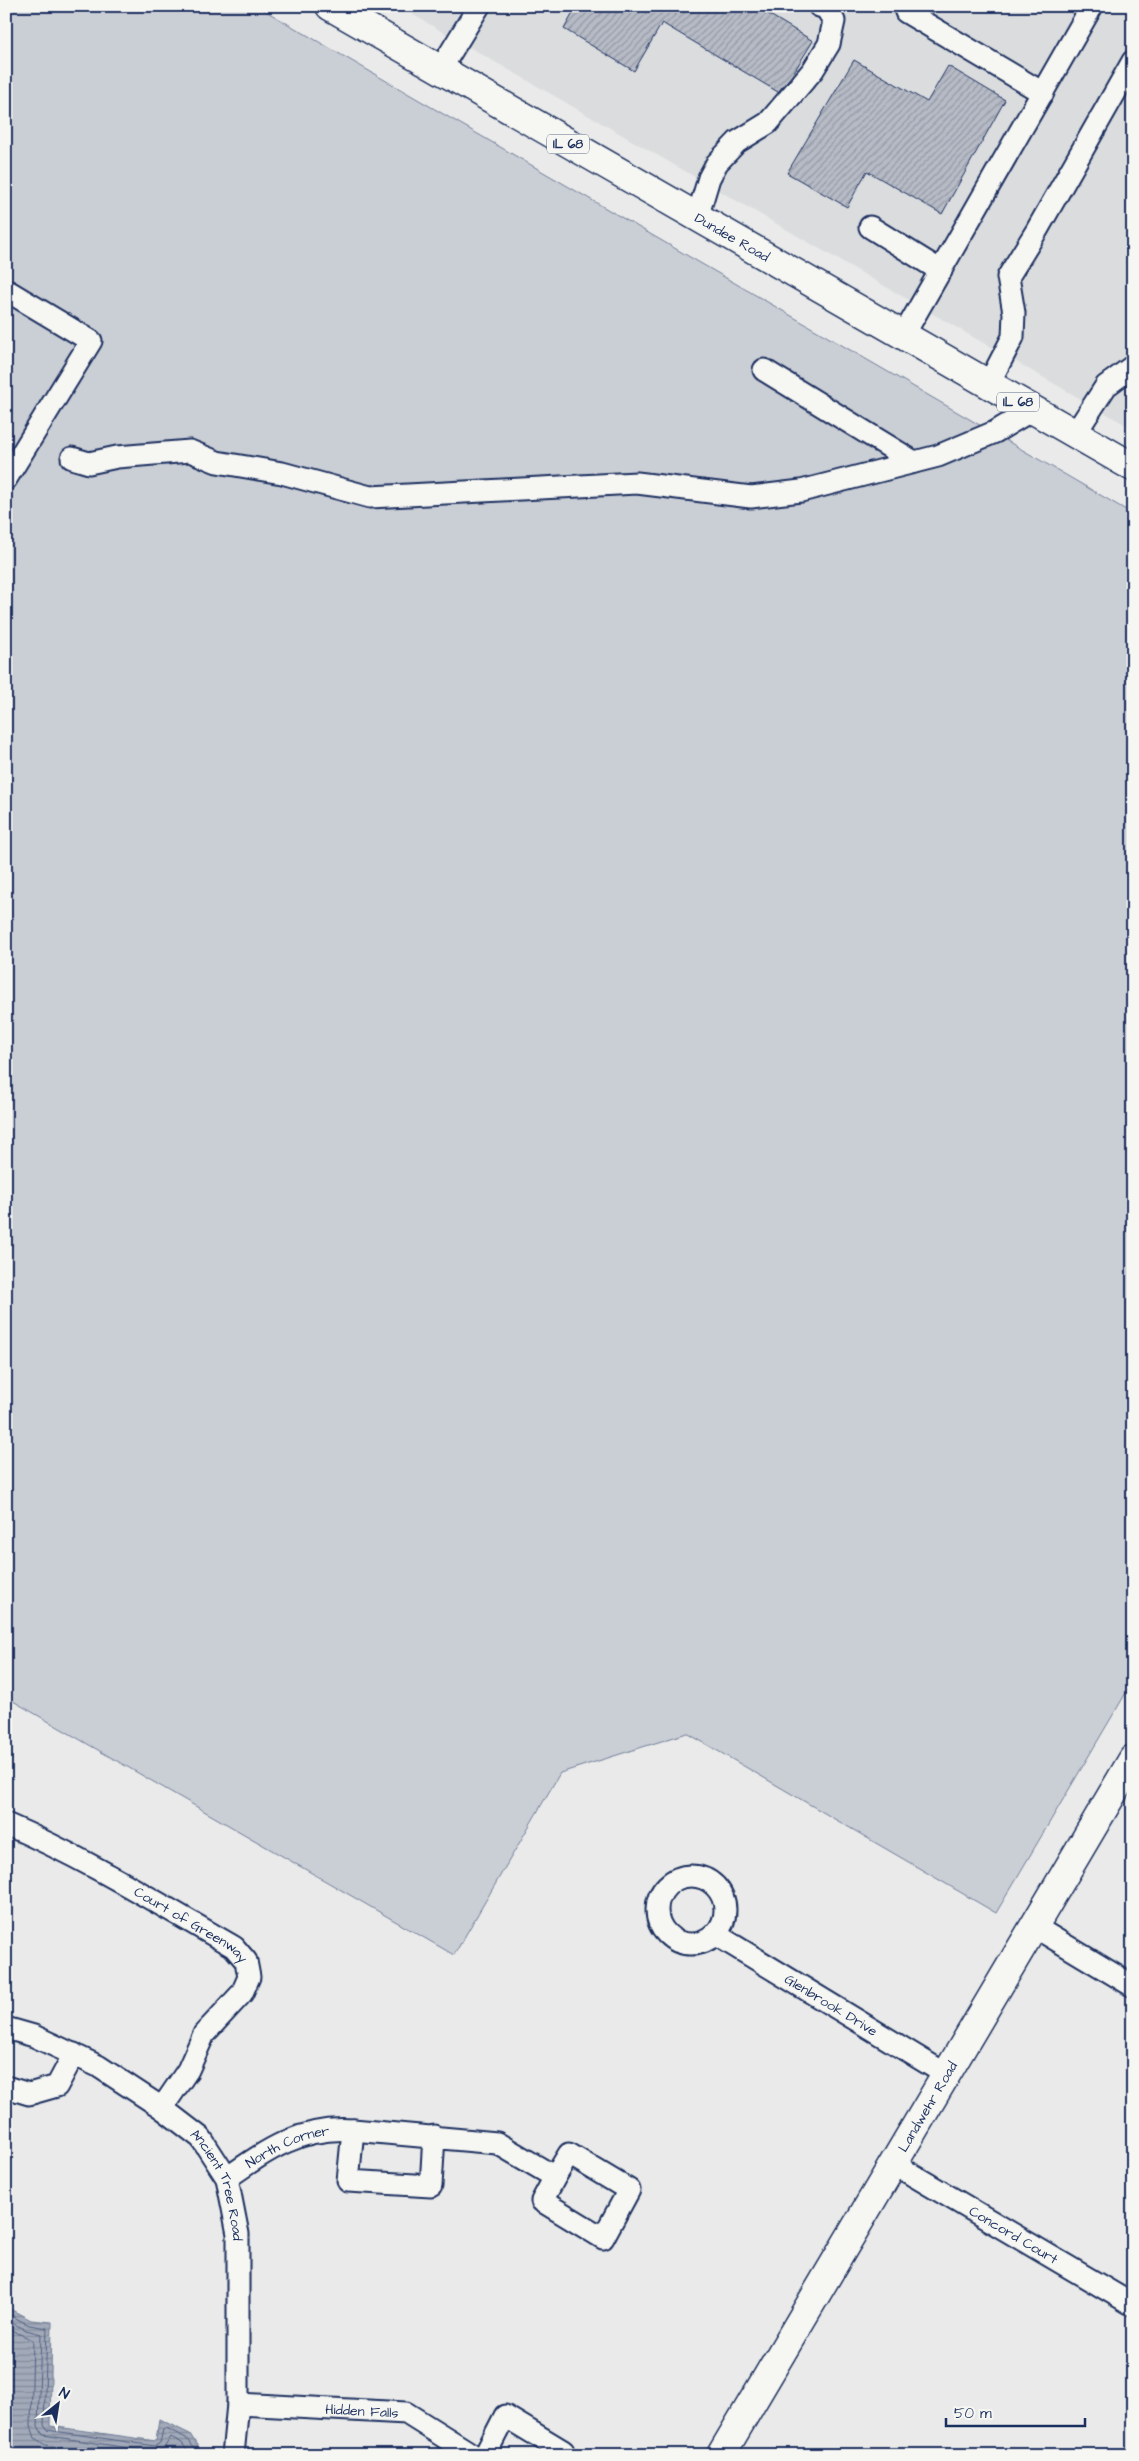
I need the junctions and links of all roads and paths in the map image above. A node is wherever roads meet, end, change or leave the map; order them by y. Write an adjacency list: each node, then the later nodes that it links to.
1 (330, 6): 7 (main road, Dundee Road / IL 68)
2 (479, 6): 7 (street)
3 (819, 6): 9 (street)
4 (909, 6): 8 (street)
5 (1092, 6): 8 (street)
6 (1133, 61): 16 (street)
7 (440, 70): 9 (main road, Dundee Road / IL 68)
8 (1042, 93): 11 (street)
9 (697, 218): 13 (main road, Dundee Road / IL 68)
10 (870, 227): 11 (street)
11 (941, 271): 13 (street)
12 (6, 290): 22 (street)
13 (903, 336): 16 (main road, Dundee Road / IL 68)
14 (1133, 366): 18 (street)
15 (764, 370): 20 (street)
16 (988, 385): 17 (main road, Dundee Road / IL 68)
17 (1032, 410): 18 (main road, Dundee Road / IL 68); 20 (street)
18 (1075, 434): 21 (main road, Dundee Road / IL 68)
19 (72, 458): 20 (street)
20 (914, 462)
21 (1133, 467)
22 (6, 479)
23 (1133, 1759): 25 (main road, Landwehr Road)
24 (6, 1824): 32 (street, Court of Greenway)
25 (1035, 1927): 27 (street); 30 (main road, Landwehr Road)
26 (715, 1934): 30 (street, Glenbrook Drive)
27 (1133, 1986)
28 (6, 2028): 29 (street, Ancient Tree Road)
29 (74, 2054): 31 (street); 32 (street, Ancient Tree Road)
30 (947, 2075): 35 (main road, Landwehr Road)
31 (6, 2087)
32 (162, 2108): 37 (street, Ancient Tree Road)
33 (354, 2130): 34 (street, North Corner); 34 (street, North Corner); 37 (street, North Corner)
34 (434, 2136): 36 (street, North Corner)
35 (894, 2164): 38 (street, Concord Court); 44 (main road, Landwehr Road)
36 (555, 2177)
37 (227, 2178): 39 (street, Ancient Tree Road)
38 (1133, 2305)
39 (238, 2404): 40 (street, Ancient Tree Road); 41 (street, Hidden Falls)
40 (233, 2455)
41 (473, 2455)
42 (485, 2455): 43 (street)
43 (561, 2455)
44 (721, 2455)

